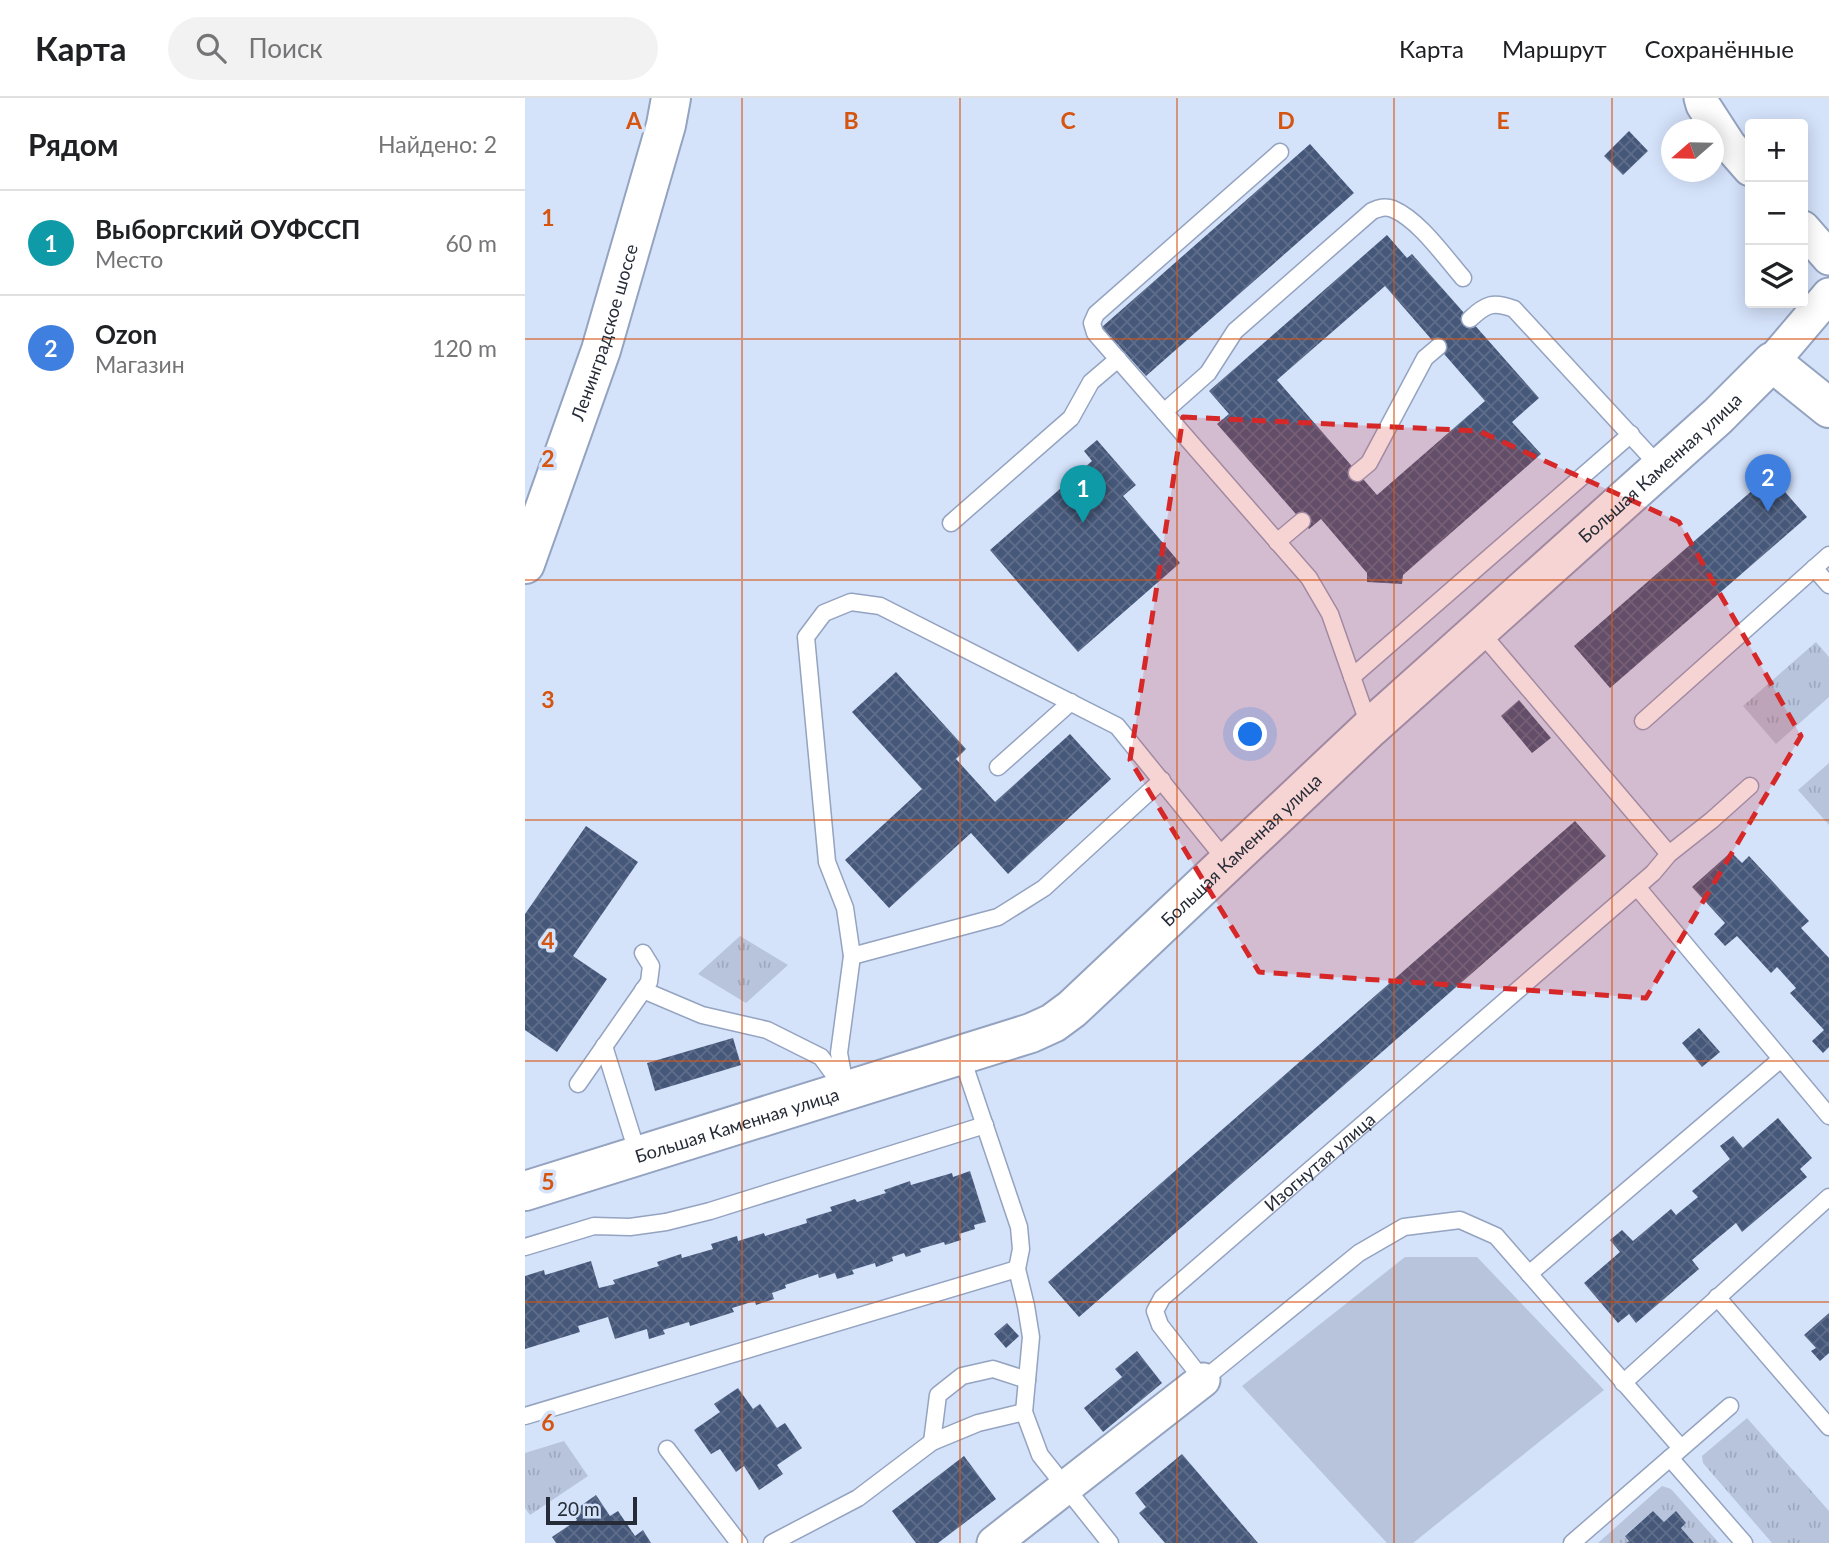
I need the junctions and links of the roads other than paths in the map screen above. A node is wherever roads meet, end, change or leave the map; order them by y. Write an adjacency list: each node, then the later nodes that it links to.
1 (671, 98): 22 (street, Ленинградское шоссе)
2 (1701, 98): 4 (street)
3 (1279, 152): 11 (lane)
4 (1745, 163)
5 (1808, 234): 6 (street)
6 (1829, 258)
7 (1463, 278): 14 (lane)
8 (1829, 295): 12 (street, Большая Каменная улица)
9 (1470, 319): 15 (lane)
10 (1438, 347): 17 (lane)
11 (1118, 359): 14 (lane); 19 (lane)
12 (1772, 362): 13 (street); 16 (street, Большая Каменная улица)
13 (1829, 408)
14 (1164, 412): 20 (lane)
15 (1631, 433): 16 (lane); 26 (lane)
16 (1660, 467): 25 (street, Большая Каменная улица)
17 (1357, 472)
18 (1302, 521): 20 (lane)
19 (951, 523)
20 (1277, 542): 26 (lane)
21 (1829, 555): 23 (lane)
22 (525, 564)
23 (1814, 568): 24 (lane); 28 (lane)
24 (1829, 586)
25 (1478, 629): 29 (street, Большая Каменная улица); 33 (lane)
26 (1352, 677): 29 (lane)
27 (1071, 702): 30 (lane); 31 (lane); 37 (lane)
28 (1643, 721)
29 (1370, 727): 34 (street, Большая Каменная улица)
30 (998, 767)
31 (1161, 780): 34 (lane); 37 (lane)
32 (1750, 786): 33 (lane, Изогнутая улица)
33 (1669, 854): 35 (lane, Изогнутая улица)
34 (1228, 863): 40 (street, Большая Каменная улица)
35 (1637, 887): 41 (lane); 54 (lane, Изогнутая улица)
36 (643, 953): 38 (lane)
37 (852, 956): 43 (lane)
38 (643, 990): 39 (lane); 43 (lane)
39 (604, 1046): 42 (lane); 46 (lane)
40 (961, 1055): 43 (street, Большая Каменная улица); 45 (lane)
41 (1781, 1059): 44 (lane); 51 (lane)
42 (578, 1084)
43 (845, 1091): 46 (street, Большая Каменная улица)
44 (1829, 1116)
45 (985, 1125): 49 (lane); 50 (lane)
46 (638, 1156): 47 (street, Большая Каменная улица)
47 (525, 1191)
48 (1829, 1197): 52 (lane)
49 (525, 1247)
50 (1017, 1269): 53 (lane); 58 (lane)
51 (1529, 1274): 54 (lane); 55 (lane)
52 (1717, 1297): 55 (lane); 59 (lane)
53 (1027, 1380): 57 (lane); 60 (lane)
54 (1203, 1380): 63 (street)
55 (1623, 1382): 62 (lane)
56 (1730, 1406): 62 (lane)
57 (1024, 1412): 60 (lane); 63 (lane)
58 (525, 1416)
59 (1829, 1427)
60 (932, 1442): 65 (lane)
61 (667, 1449): 64 (lane)
62 (1675, 1453): 68 (lane); 69 (lane)
63 (1066, 1487): 66 (street); 67 (lane)
64 (739, 1543)
65 (772, 1543)
66 (994, 1543)
67 (1110, 1543)
68 (1572, 1543)
69 (1744, 1543)

